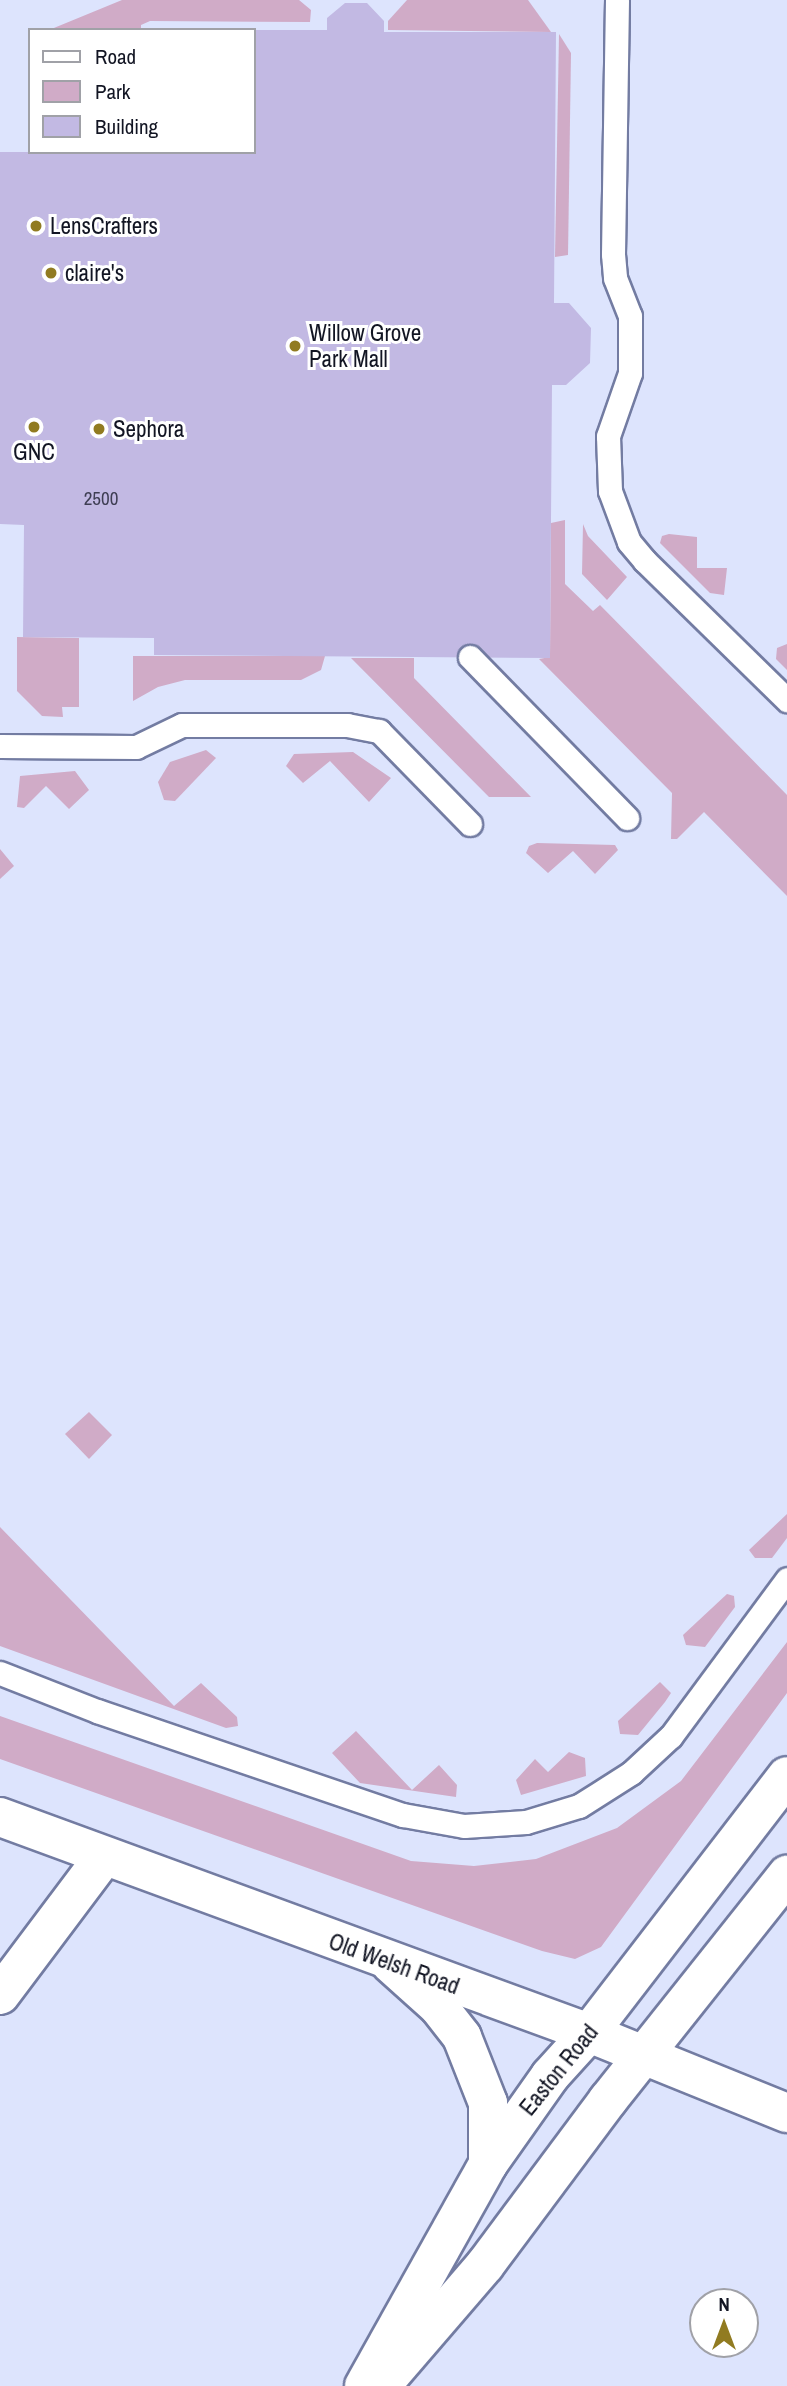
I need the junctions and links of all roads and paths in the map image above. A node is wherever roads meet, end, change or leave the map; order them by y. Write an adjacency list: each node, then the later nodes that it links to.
1 (617, 0): 3 (lane)
2 (470, 657): 5 (lane)
3 (787, 700)
4 (0, 746): 6 (lane)
5 (627, 818)
6 (470, 824)
7 (787, 1579): 8 (lane)
8 (0, 1673)
9 (787, 1776): 15 (main road, Easton Road)
10 (0, 1817): 11 (main road, Old Welsh Road)
11 (103, 1858): 13 (main road, Old Welsh Road); 14 (main road)
12 (787, 1875): 16 (main road)
13 (390, 1963): 15 (main road, Old Welsh Road); 18 (main road)
14 (0, 1995)
15 (589, 2033): 16 (main road, Old Welsh Road); 18 (main road, Easton Road)
16 (646, 2055): 17 (main road, Old Welsh Road); 20 (main road)
17 (787, 2113)
18 (488, 2164): 19 (main road, Easton Road)
19 (364, 2386)
20 (381, 2386)

